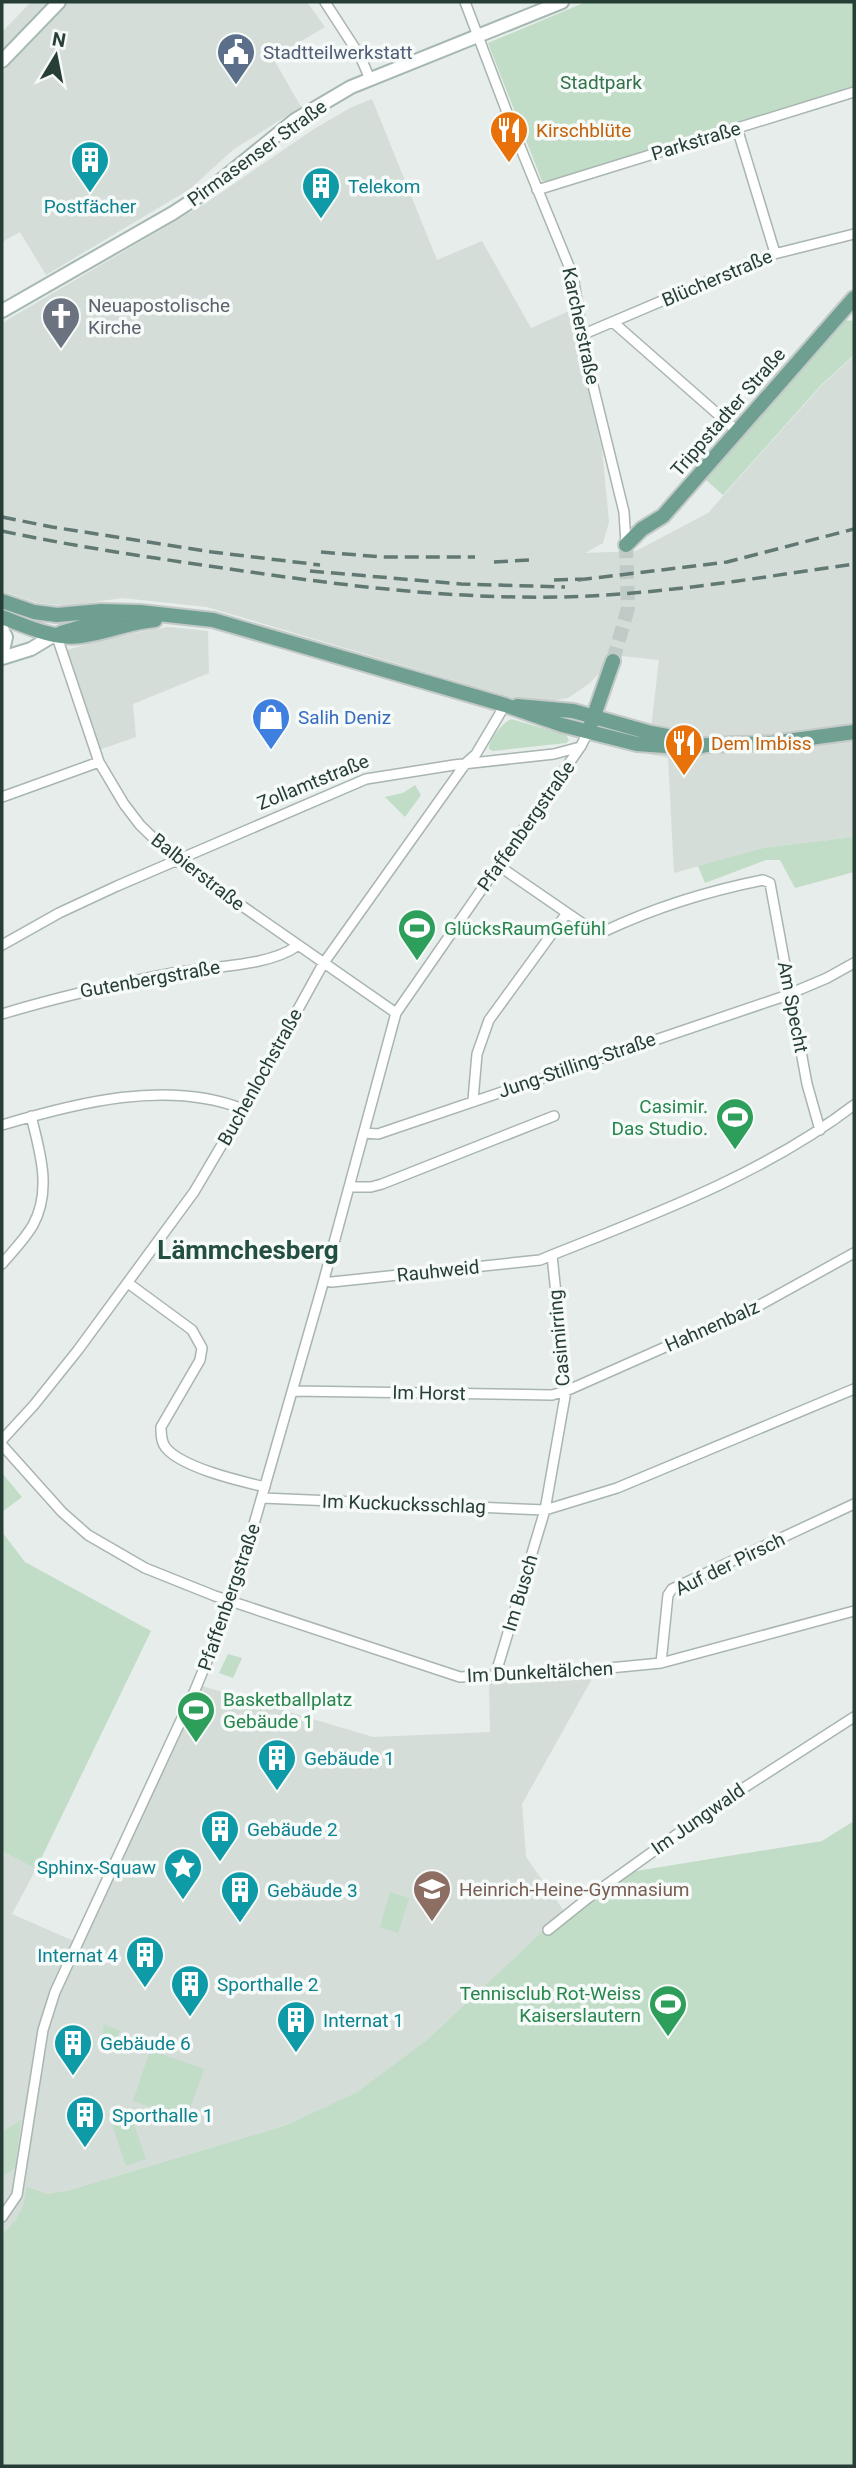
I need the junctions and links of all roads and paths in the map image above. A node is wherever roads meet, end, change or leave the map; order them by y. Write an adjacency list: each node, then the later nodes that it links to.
1 (59, 2): 6 (street)
2 (325, 2): 7 (street)
3 (465, 2): 5 (street, Karcherstraße)
4 (562, 2): 5 (street, Pirmasenser Straße)
5 (477, 36): 7 (street, Pirmasenser Straße); 10 (street, Karcherstraße)
6 (2, 61)
7 (370, 79): 14 (street, Pirmasenser Straße)
8 (854, 92): 9 (street, Parkstraße)
9 (737, 128): 10 (street, Parkstraße); 12 (street)
10 (537, 190): 16 (street, Karcherstraße)
11 (854, 234): 12 (street, Blücherstraße)
12 (775, 253): 15 (street, Blücherstraße)
13 (854, 298): 17 (main road, Trippstadter Straße)
14 (2, 311)
15 (614, 323): 16 (street, Blücherstraße); 17 (street)
16 (584, 334): 18 (street, Karcherstraße)
17 (737, 431): 18 (main road, Trippstadter Straße)
18 (626, 545)
19 (2, 601): 21 (main road)
20 (134, 611): 21 (main road); 23 (main road); 25 (main road)
21 (34, 612): 25 (main road)
22 (2, 617): 25 (main road)
23 (188, 617): 25 (main road); 28 (main road)
24 (2, 629): 26 (street)
25 (56, 634): 26 (street); 35 (street, Balbierstraße)
26 (2, 657)
27 (613, 661): 29 (main road)
28 (505, 705): 29 (main road); 30 (main road); 36 (street, Buchenlochstraße)
29 (593, 717): 30 (main road); 32 (main road)
30 (588, 732): 32 (main road); 33 (street, Pfaffenbergstraße)
31 (854, 732): 32 (main road)
32 (706, 745)
33 (581, 746): 34 (street, Zollamtstraße); 37 (street, Pfaffenbergstraße)
34 (554, 754): 36 (street, Zollamtstraße); 37 (street)
35 (99, 762): 38 (street); 39 (street, Balbierstraße)
36 (466, 763): 39 (street, Zollamtstraße); 45 (street, Buchenlochstraße)
37 (561, 775): 40 (street, Pfaffenbergstraße)
38 (2, 797)
39 (176, 860): 42 (street, Zollamtstraße); 43 (street, Balbierstraße)
40 (499, 866): 41 (street); 47 (street, Pfaffenbergstraße)
41 (567, 913): 46 (street, Am Specht); 49 (street)
42 (2, 945)
43 (297, 946): 45 (street, Balbierstraße); 48 (street, Gutenbergstraße)
44 (854, 963): 46 (street, Jung-Stilling-Straße)
45 (323, 964): 47 (street, Balbierstraße); 51 (street, Buchenlochstraße)
46 (790, 994): 49 (street, Jung-Stilling-Straße); 55 (street, Am Specht)
47 (396, 1013): 56 (street, Pfaffenbergstraße)
48 (2, 1014)
49 (473, 1100): 56 (street, Jung-Stilling-Straße)
50 (854, 1105): 55 (street)
51 (243, 1109): 52 (street); 62 (street, Buchenlochstraße)
52 (31, 1116): 54 (street); 60 (street)
53 (554, 1116): 57 (street)
54 (2, 1125)
55 (820, 1130): 59 (street)
56 (364, 1133): 57 (street, Pfaffenbergstraße)
57 (350, 1187): 61 (street, Pfaffenbergstraße)
58 (854, 1253): 65 (street, Hahnenbalz)
59 (552, 1255): 61 (street, Rauhweid); 65 (street, Casimirring)
60 (2, 1264)
61 (324, 1281): 64 (street, Pfaffenbergstraße)
62 (128, 1283): 66 (street, Buchenlochstraße); 67 (street)
63 (854, 1389): 70 (street)
64 (293, 1391): 65 (street, Im Horst); 67 (street, Pfaffenbergstraße)
65 (566, 1391): 70 (street, Casimirring)
66 (2, 1443): 71 (street, Im Dunkeltälchen)
67 (265, 1487): 68 (street, Pfaffenbergstraße)
68 (262, 1498): 70 (street, Im Kuckucksschlag); 71 (street, Pfaffenbergstraße)
69 (854, 1504): 73 (street, Auf der Pirsch)
70 (545, 1510): 74 (street, Im Busch)
71 (230, 1601): 74 (street, Im Dunkeltälchen); 77 (street, Pfaffenbergstraße)
72 (854, 1611): 73 (street, Im Dunkeltälchen)
73 (661, 1663): 74 (street, Im Dunkeltälchen)
74 (495, 1676)
75 (854, 1717): 76 (street, Im Jungwald)
76 (548, 1930)
77 (2, 2217)

